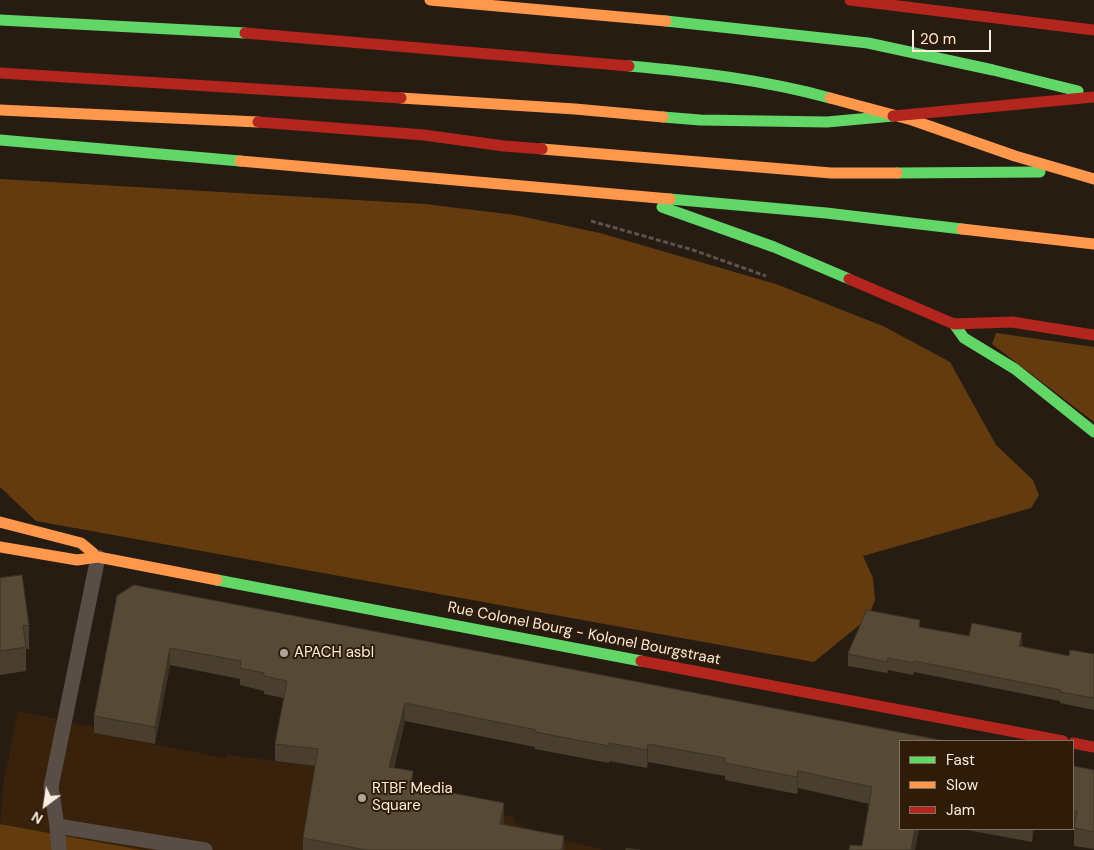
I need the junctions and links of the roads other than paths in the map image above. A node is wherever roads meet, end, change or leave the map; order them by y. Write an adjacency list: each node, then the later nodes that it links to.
1 (430, 0): 6 (main road)
2 (850, 0): 4 (main road)
3 (0, 20): 10 (main road)
4 (1094, 30)
5 (0, 73): 6 (main road)
6 (1094, 96)
7 (0, 110): 9 (main road)
8 (0, 140): 11 (main road)
9 (1094, 172)
10 (1094, 179)
11 (626, 194): 12 (main road); 13 (main road)
12 (1094, 244)
13 (954, 324): 14 (main road); 15 (main road)
14 (1094, 335)
15 (1094, 432)
16 (0, 522): 18 (main road, Rue Colonel Bourg - Kolonel Bourgstraat)
17 (0, 547): 18 (main road, Rue Colonel Bourg - Kolonel Bourgstraat)
18 (98, 557): 19 (main road, Rue Colonel Bourg - Kolonel Bourgstraat); 22 (lane)
19 (1058, 740)
20 (1074, 743): 21 (main road)
21 (1094, 747)
22 (58, 826): 23 (lane); 24 (lane)
23 (59, 850)
24 (205, 850)

